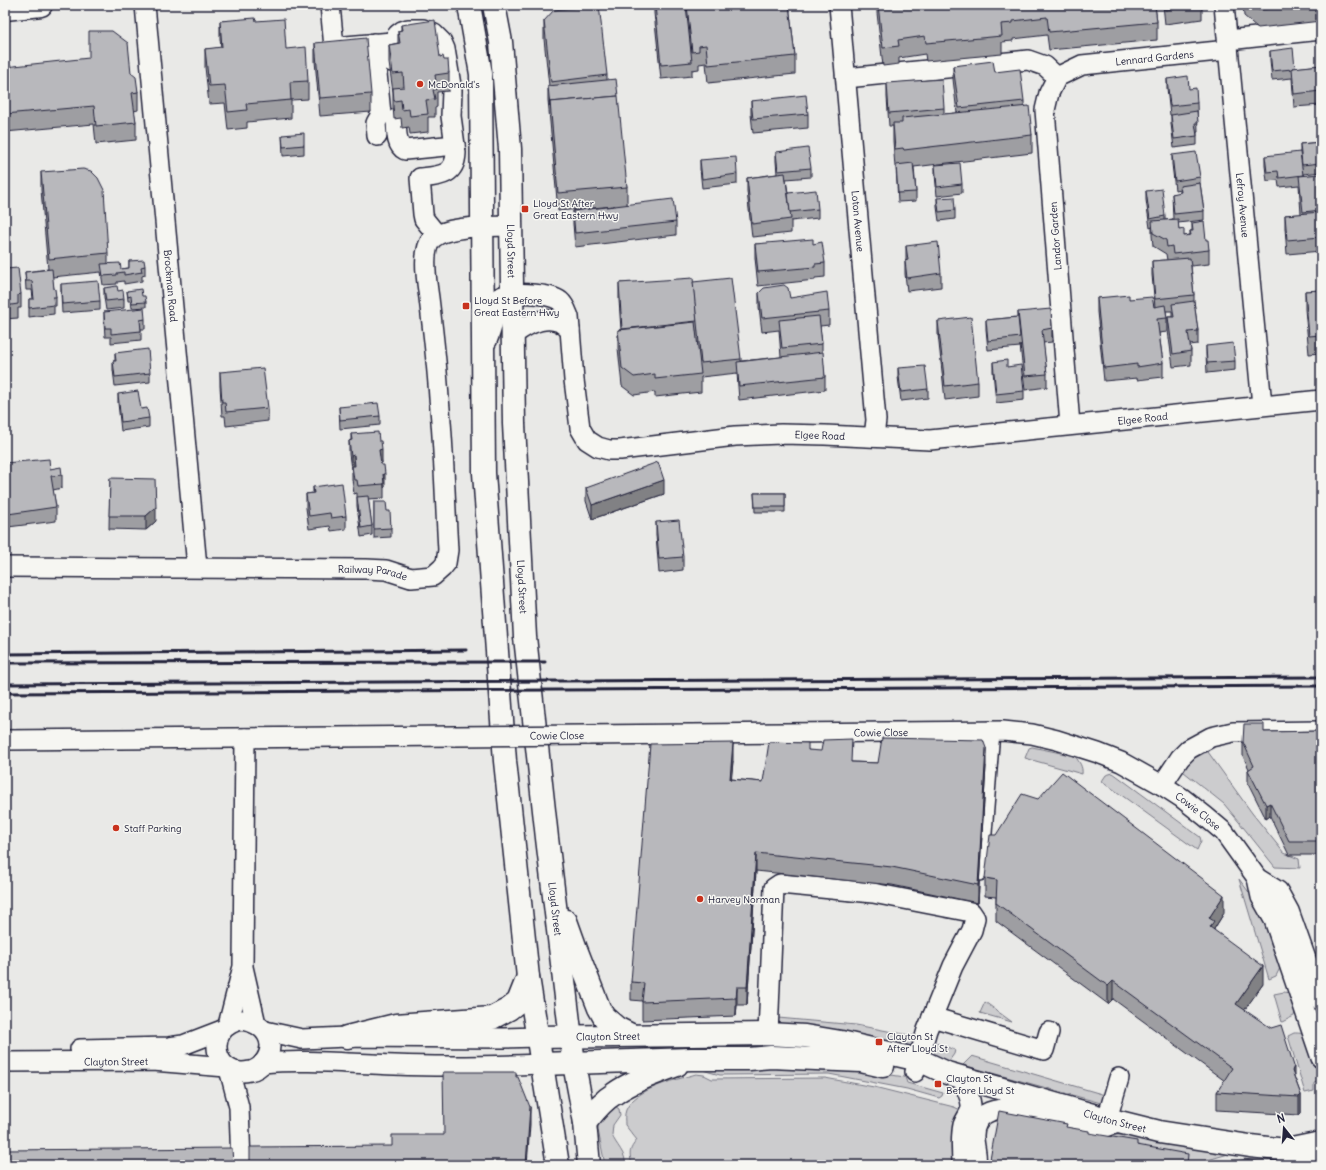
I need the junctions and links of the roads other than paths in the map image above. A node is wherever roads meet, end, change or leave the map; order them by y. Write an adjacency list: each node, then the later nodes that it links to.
1 (41, 5): 8 (main road)
2 (145, 5): 29 (street, Brockman Road)
3 (330, 5): 10 (street)
4 (469, 5): 19 (main road)
5 (494, 5): 18 (main road, Lloyd Street)
6 (839, 5): 14 (street, Loton Avenue)
7 (1224, 5): 11 (street, Lefroy Avenue)
8 (5, 9)
9 (1321, 30): 11 (street, Lennard Gardens)
10 (383, 42): 12 (street); 16 (street); 17 (street)
11 (1228, 45): 13 (street, Lennard Gardens); 26 (street, Lefroy Avenue)
12 (392, 62)
13 (1057, 77): 14 (street); 27 (street, Landor Garden)
14 (846, 78): 28 (street, Loton Avenue)
15 (395, 106): 17 (street)
16 (377, 136)
17 (455, 141): 20 (street)
18 (512, 226): 19 (street); 21 (main road, Lloyd Street)
19 (481, 227): 20 (street); 24 (main road)
20 (438, 235): 29 (street, Railway Parade)
21 (513, 295): 22 (street, Elgee Road); 23 (main road, Lloyd Street); 24 (street, Elgee Road)
22 (570, 330): 23 (street); 28 (street, Elgee Road)
23 (513, 335): 36 (main road, Lloyd Street)
24 (483, 353): 40 (main road)
25 (1321, 400): 26 (street, Elgee Road)
26 (1262, 405): 27 (street, Elgee Road)
27 (1070, 425): 28 (street, Elgee Road)
28 (874, 437)
29 (197, 567): 30 (street, Railway Parade)
30 (5, 568)
31 (990, 731): 33 (street, Cowie Close, bridge); 35 (street, Cowie Close); 38 (street)
32 (1321, 731): 35 (street)
33 (245, 738): 34 (street, Cowie Close); 39 (street)
34 (5, 740)
35 (1162, 785): 37 (street, Cowie Close)
36 (547, 838): 47 (main road); 48 (main road, Lloyd Street)
37 (1258, 878): 41 (street, Cowie Close); 52 (street, Cowie Close)
38 (975, 918): 42 (street); 46 (street)
39 (243, 967): 43 (street); 44 (street)
40 (528, 977): 49 (main road); 50 (main road)
41 (1321, 999)
42 (932, 1017): 45 (street); 57 (street)
43 (225, 1027): 44 (street); 51 (street, Clayton Street); 59 (street)
44 (261, 1027): 49 (street, Clayton Street); 58 (street)
45 (1049, 1032)
46 (768, 1034): 47 (main road, Clayton Street); 57 (main road, Clayton Street)
47 (631, 1035): 48 (main road, Clayton Street)
48 (570, 1036): 50 (main road, Clayton Street); 56 (main road, Lloyd Street)
49 (347, 1037): 50 (street, Clayton Street)
50 (537, 1037): 55 (main road)
51 (5, 1050)
52 (1321, 1058)
53 (691, 1059): 56 (main road, Clayton Street); 57 (main road, Clayton Street); 64 (main road)
54 (5, 1062): 59 (street, Clayton Street)
55 (541, 1064): 56 (main road, Clayton Street); 58 (street, Clayton Street); 69 (main road)
56 (574, 1064): 64 (main road, Lloyd Street)
57 (917, 1066): 60 (main road, Clayton Street)
58 (258, 1067): 59 (street); 62 (street)
59 (228, 1068): 62 (street)
60 (955, 1075): 63 (main road, Clayton Street); 71 (street)
61 (1118, 1078): 63 (street)
62 (239, 1107): 68 (street)
63 (1114, 1121): 66 (main road, Clayton Street); 72 (street)
64 (585, 1123): 70 (main road, Lloyd Street)
65 (1321, 1143): 66 (main road, Clayton Street)
66 (1286, 1150): 67 (main road, Clayton Street)
67 (1321, 1161)
68 (241, 1165)
69 (558, 1165)
70 (590, 1165)
71 (962, 1165)
72 (976, 1165)

